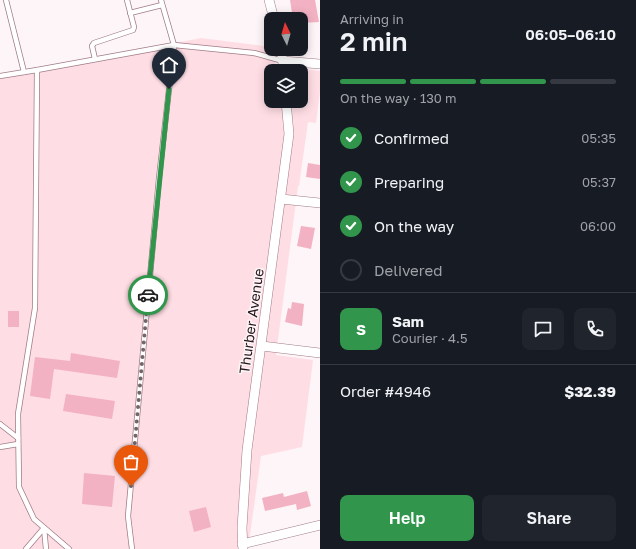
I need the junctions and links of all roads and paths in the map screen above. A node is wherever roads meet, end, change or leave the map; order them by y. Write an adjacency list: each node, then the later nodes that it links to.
1 (6, 0): 15 (lane)
2 (128, 0): 7 (lane)
3 (161, 0): 5 (lane)
4 (269, 0): 6 (street)
5 (162, 6): 7 (lane); 8 (lane)
6 (272, 12)
7 (130, 13): 10 (lane)
8 (174, 45): 10 (lane); 11 (lane); 32 (lane)
9 (282, 56): 11 (street)
10 (95, 59): 14 (lane)
11 (283, 61): 12 (street); 13 (street)
12 (283, 64)
13 (320, 64)
14 (37, 70): 15 (lane); 23 (lane)
15 (24, 72): 16 (lane)
16 (0, 76)
17 (287, 108): 18 (street, Thurber Avenue)
18 (282, 199): 19 (street); 20 (street, Thurber Avenue)
19 (320, 203)
20 (262, 346): 21 (street); 28 (street, Thurber Avenue)
21 (320, 353)
22 (0, 424): 23 (lane)
23 (18, 438): 24 (lane)
24 (18, 444): 25 (lane); 27 (lane)
25 (0, 447)
26 (320, 525): 28 (street)
27 (44, 528): 29 (lane); 30 (lane); 31 (lane)
28 (242, 547)
29 (26, 549)
30 (46, 549)
31 (69, 549)
32 (132, 549)

